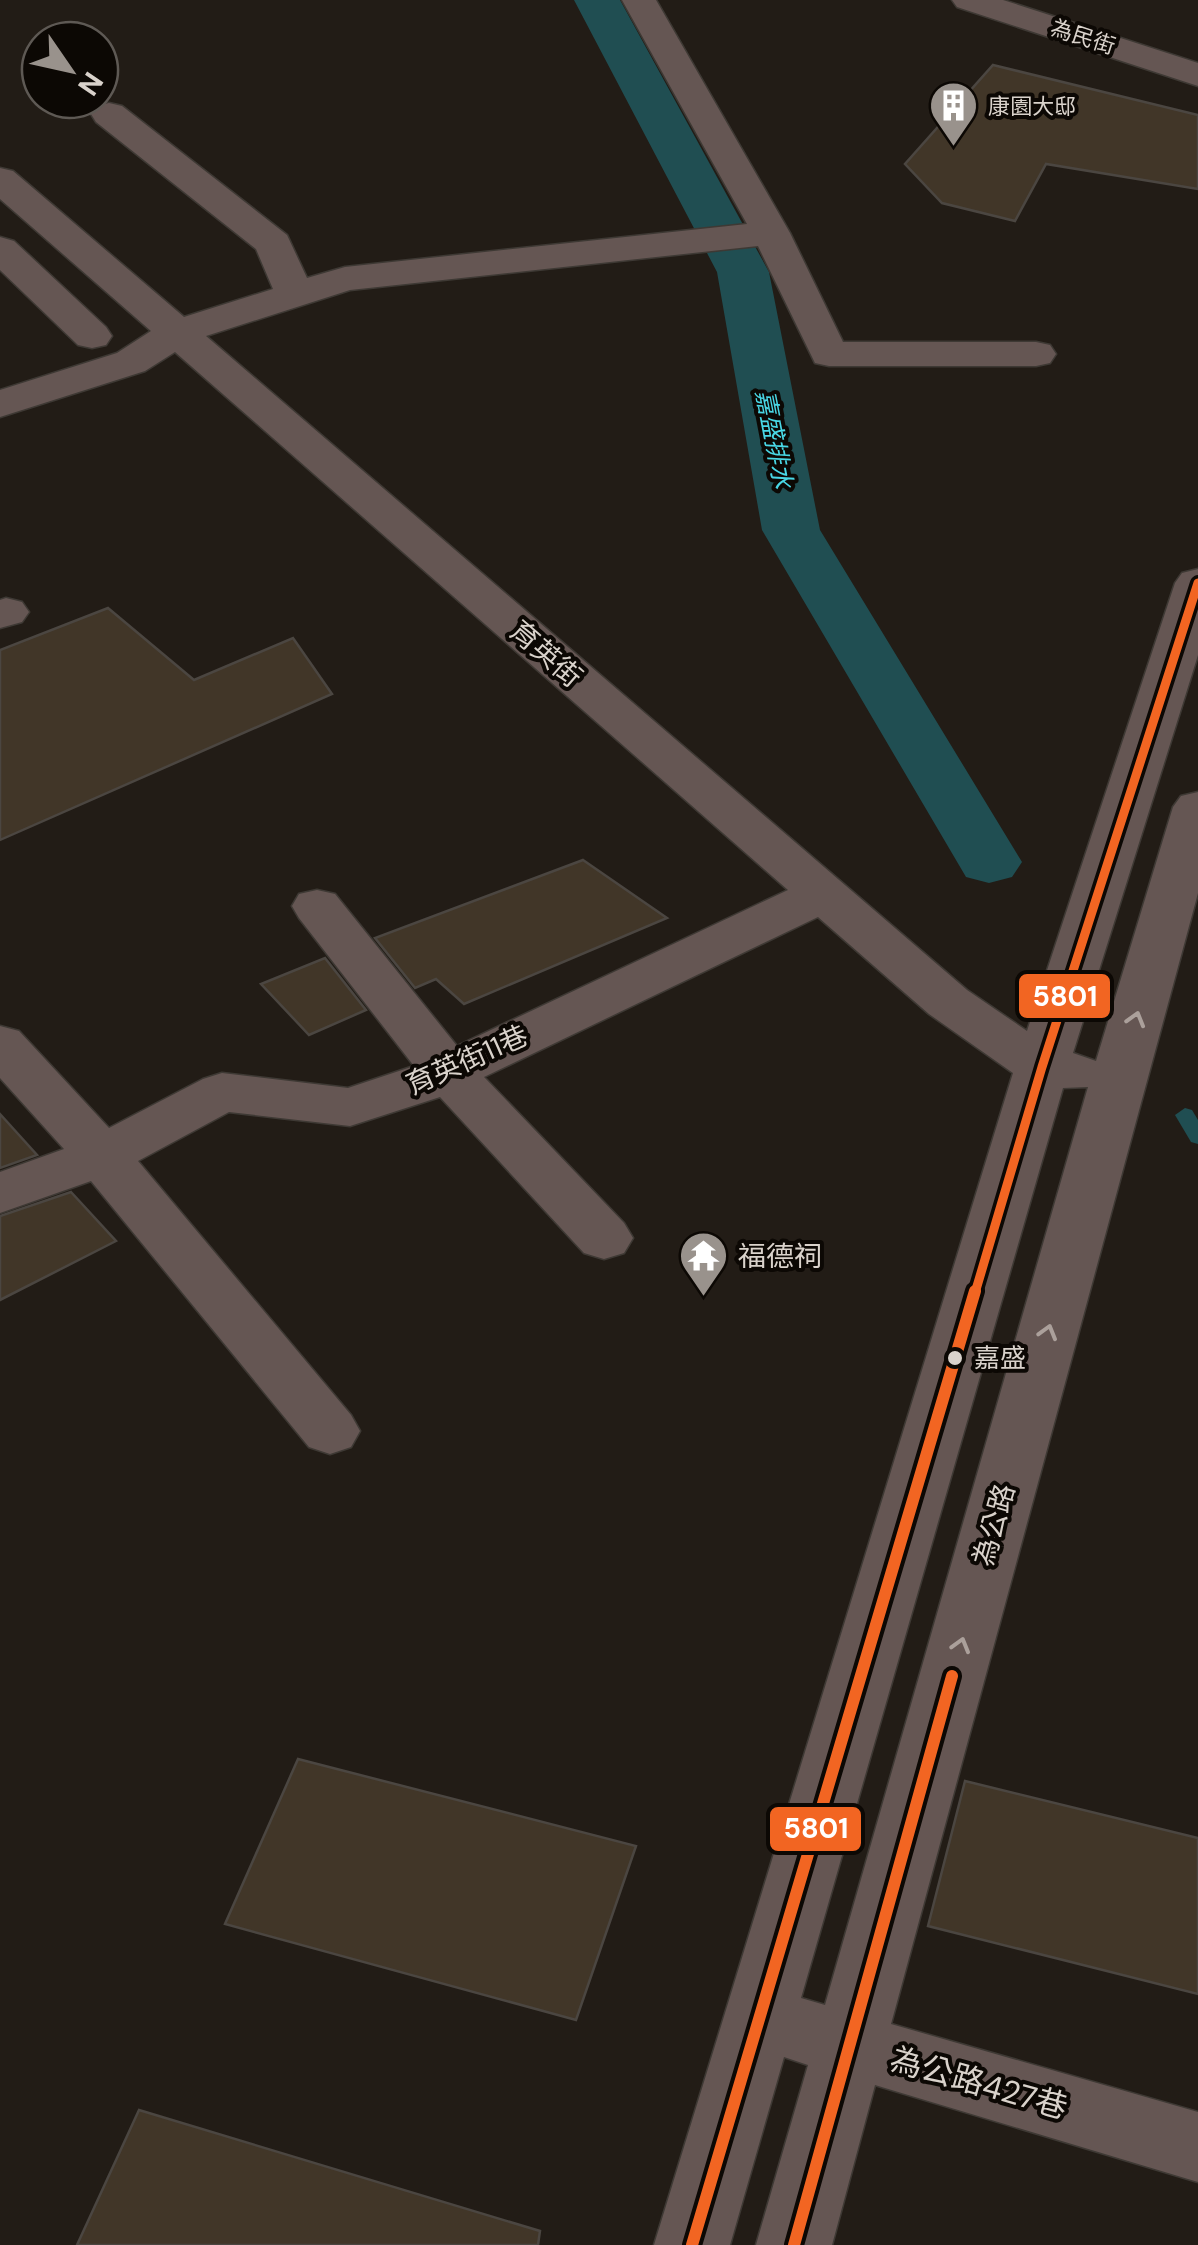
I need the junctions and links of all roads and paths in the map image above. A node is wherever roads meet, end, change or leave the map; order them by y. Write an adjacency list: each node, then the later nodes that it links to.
1 (639, 0): 6 (street)
2 (969, 0): 3 (street, 為民街)
3 (1198, 74)
4 (118, 120): 8 (street)
5 (0, 178): 9 (street, 育英街)
6 (771, 234): 8 (street); 11 (street)
7 (0, 249): 10 (street)
8 (294, 293): 9 (street)
9 (178, 332): 12 (street); 16 (street, 育英街)
10 (92, 336)
11 (1036, 354)
12 (0, 404)
13 (1198, 584): 14 (street)
14 (1185, 662): 19 (street)
15 (1198, 807): 21 (street, 為公路, one-way to 15)
16 (821, 895): 19 (street, 育英街); 20 (street, 育英街11巷)
17 (318, 906): 20 (street)
18 (0, 1044): 22 (street)
19 (1042, 1067): 21 (street, 育英街); 26 (street)
20 (448, 1072): 22 (street, 育英街11巷); 24 (street)
21 (1118, 1078): 27 (street, 為公路, one-way to 21)
22 (102, 1156): 23 (street, 育英街11巷); 25 (street)
23 (0, 1193)
24 (604, 1238)
25 (330, 1431)
26 (760, 2018): 27 (street, 為公路427巷); 29 (street)
27 (850, 2045): 28 (street, 為公路427巷); 30 (street, 為公路)
28 (1198, 2147)
29 (692, 2245)
30 (794, 2245)

